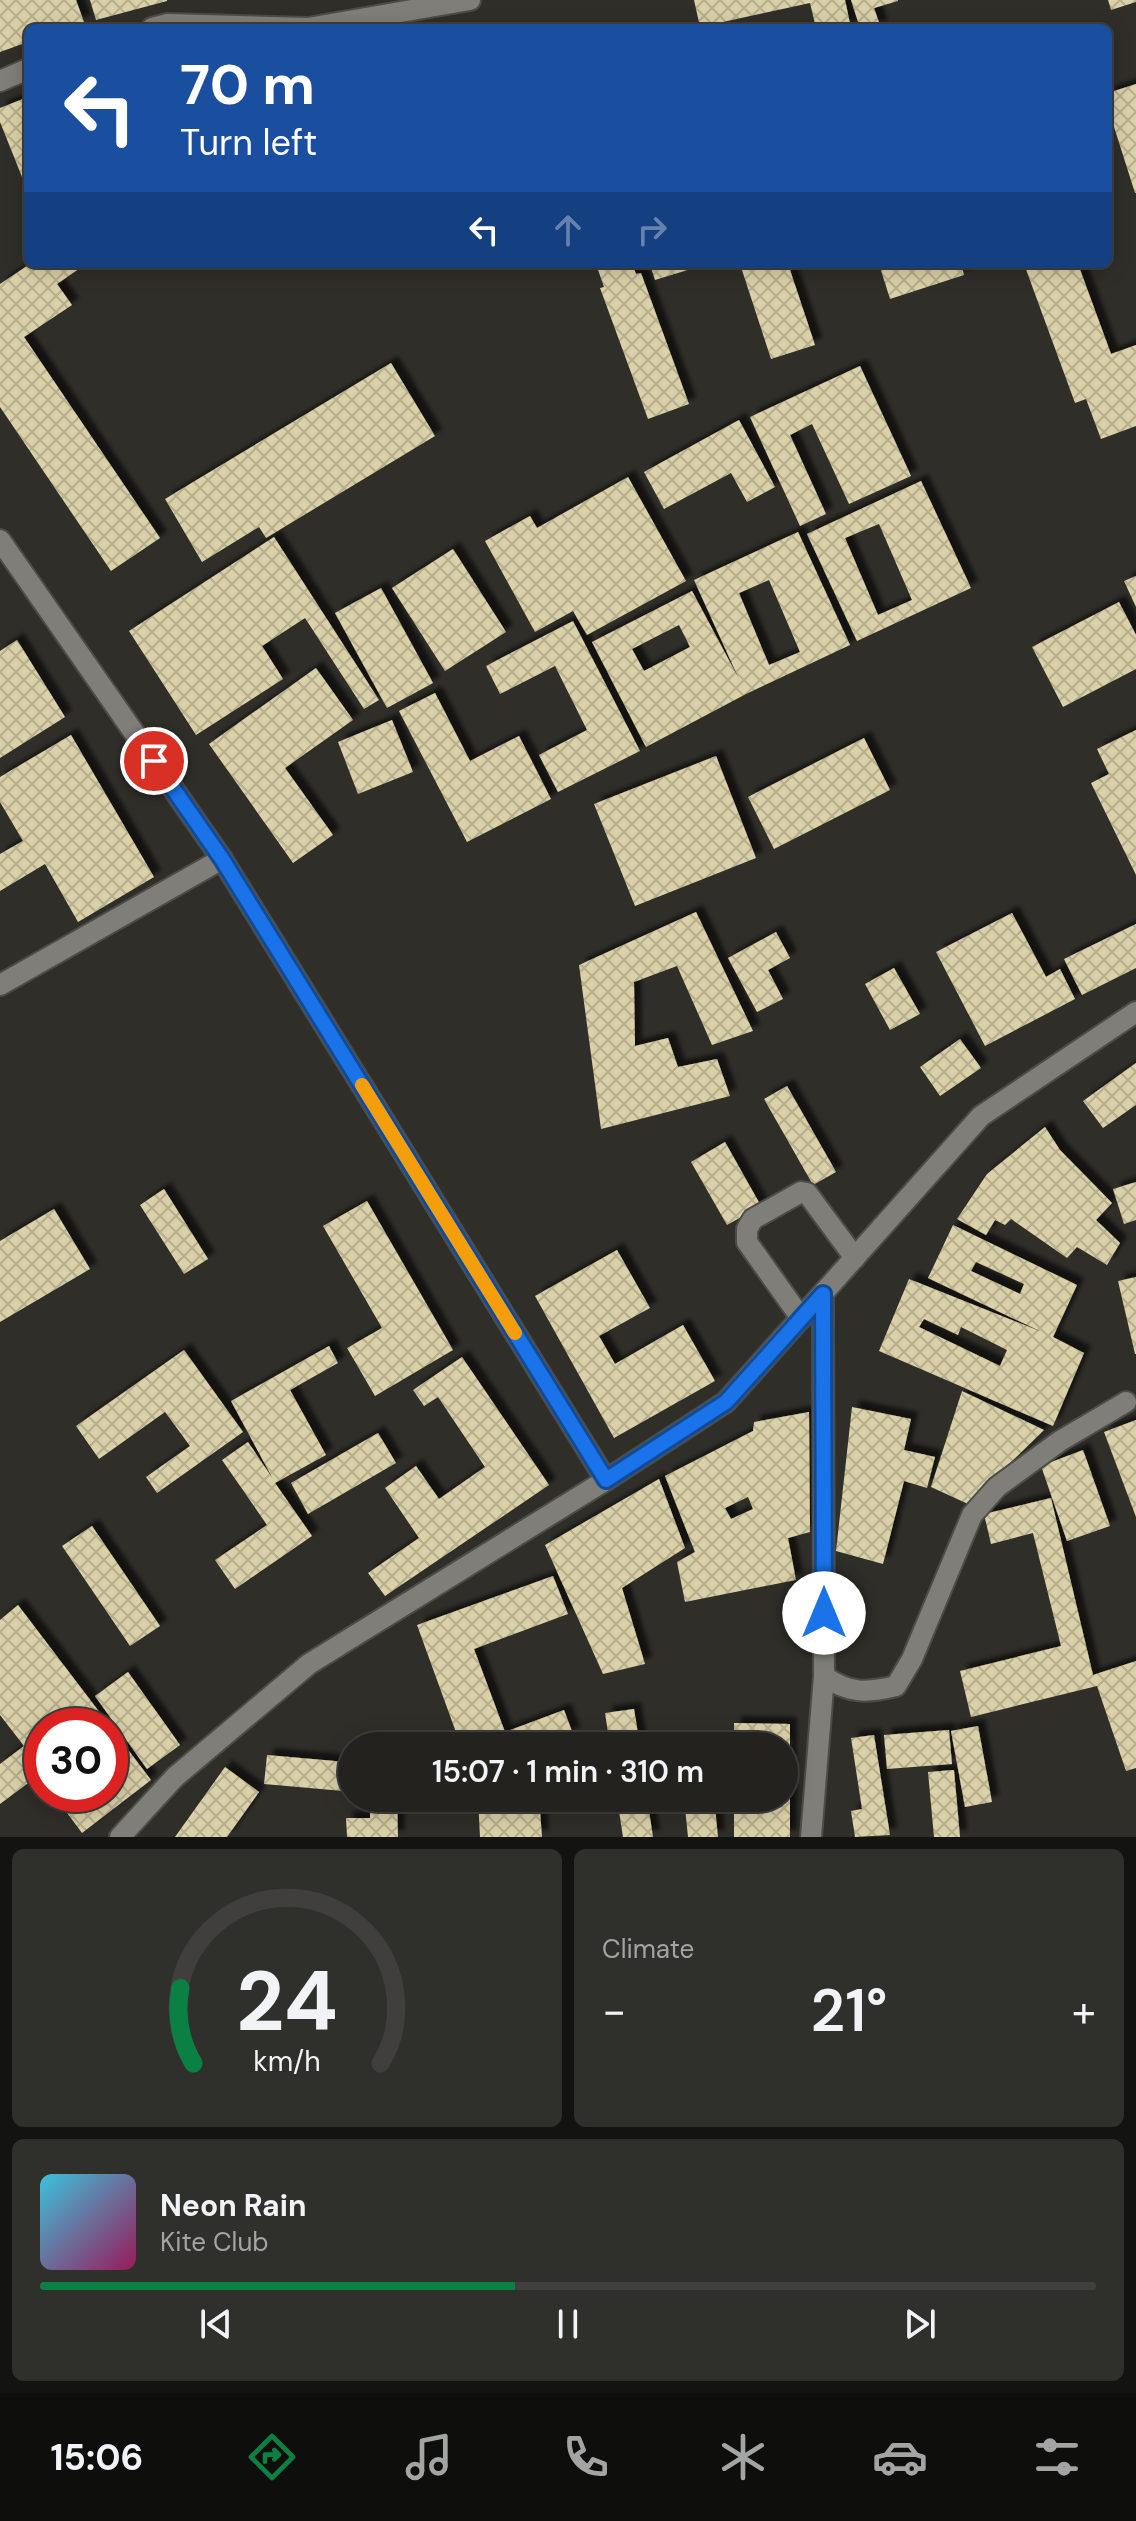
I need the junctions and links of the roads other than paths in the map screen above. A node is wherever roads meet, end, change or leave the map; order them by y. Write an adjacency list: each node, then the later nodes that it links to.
1 (470, 0): 2 (street)
2 (331, 24)
3 (24, 71): 4 (street)
4 (0, 81)
5 (0, 540): 6 (street)
6 (222, 859): 7 (street); 13 (street)
7 (0, 985)
8 (1136, 1012): 9 (street)
9 (855, 1258): 10 (street); 11 (street)
10 (823, 1294): 11 (street); 14 (street)
11 (801, 1318): 13 (street)
12 (1126, 1402): 14 (street)
13 (606, 1480): 15 (street)
14 (824, 1676): 16 (street)
15 (120, 1837)
16 (811, 1837)

